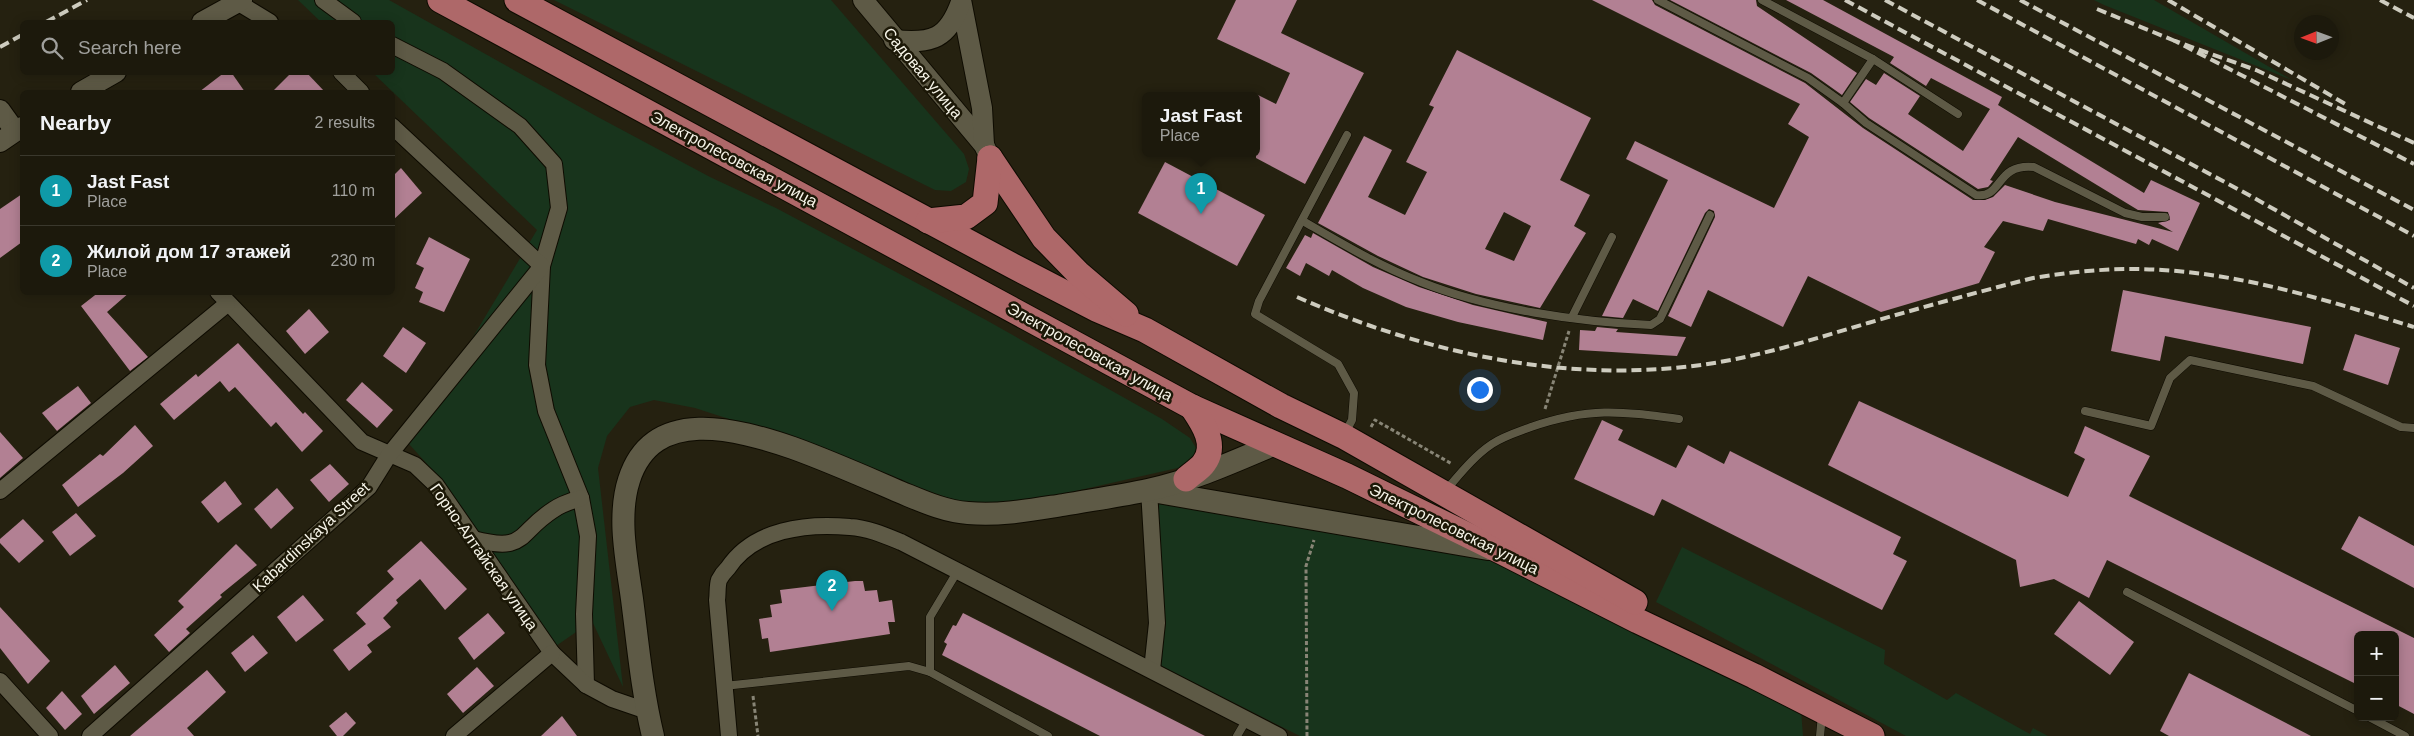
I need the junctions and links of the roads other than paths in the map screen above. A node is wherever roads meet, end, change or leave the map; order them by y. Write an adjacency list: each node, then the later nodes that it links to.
1 (323, 0): 11 (street)
2 (440, 0): 35 (main road, Электролесовская улица)
3 (517, 0): 28 (main road, Электролесовская улица)
4 (863, 0): 12 (street, Садовая улица)
5 (1658, 0): 19 (lane)
6 (1762, 0): 14 (lane)
7 (240, 1): 9 (street); 10 (street)
8 (961, 1): 12 (street); 25 (street, Садовая улица)
9 (206, 20)
10 (267, 20)
11 (350, 20)
12 (894, 40): 25 (street, Садовая улица)
13 (395, 46): 31 (street)
14 (1873, 60): 19 (lane); 21 (lane)
15 (111, 75): 17 (street)
16 (345, 75): 18 (street)
17 (84, 90)
18 (359, 90)
19 (1842, 102): 27 (lane)
20 (0, 110): 23 (street)
21 (1958, 114)
22 (395, 129): 31 (street)
23 (12, 133)
24 (1347, 135): 29 (lane)
25 (987, 151): 28 (main road); 34 (main road)
26 (1710, 215): 33 (lane)
27 (2165, 217)
28 (928, 221): 34 (main road, Электролесовская улица)
29 (1303, 221): 33 (lane); 40 (lane)
30 (1612, 237): 33 (lane)
31 (542, 266): 42 (street, Kabardinskaya Street); 47 (street)
32 (222, 298): 42 (street, Горно-Алтайская улица); 45 (street)
33 (1572, 318)
34 (1145, 330): 37 (main road, Электролесовская улица)
35 (1192, 407): 41 (main road, Электролесовская улица); 43 (main road)
36 (2085, 411): 39 (lane)
37 (1294, 412): 40 (main road, Электролесовская улица); 41 (main road)
38 (1679, 419): 46 (lane)
39 (2414, 428)
40 (1344, 436): 46 (main road, Электролесовская улица)
41 (1274, 444): 43 (main road); 49 (main road, Электролесовская улица)
42 (389, 454): 48 (street, Горно-Алтайская улица); 65 (street, Kabardinskaya Street)
43 (1186, 479): 44 (main road)
44 (1149, 490): 49 (main road); 53 (street); 59 (main road)
45 (0, 491)
46 (1443, 493): 55 (main road, Электролесовская улица)
47 (581, 498): 48 (street); 57 (street)
48 (473, 539): 52 (street, Горно-Алтайская улица)
49 (1502, 552): 55 (main road, Электролесовская улица)
50 (957, 572): 53 (street); 54 (lane); 58 (street)
51 (2127, 592): 60 (lane)
52 (552, 654): 57 (street, Горно-Алтайская улица); 66 (street)
53 (1152, 670): 62 (street)
54 (930, 672): 58 (lane); 69 (lane)
55 (1754, 676): 61 (main road, Электролесовская улица)
56 (0, 681): 64 (street)
57 (586, 685): 59 (street, Горно-Алтайская улица)
58 (724, 686): 68 (street)
59 (647, 710): 67 (main road)
60 (2354, 710)
61 (1822, 711): 72 (lane); 73 (main road, Электролесовская улица)
62 (1247, 719): 70 (lane); 71 (street)
63 (2377, 721): 74 (lane)
64 (50, 736)
65 (90, 736)
66 (454, 736)
67 (653, 736)
68 (728, 736)
69 (1048, 736)
70 (1237, 736)
71 (1279, 736)
72 (1820, 736)
73 (1872, 736)
74 (2405, 736)

